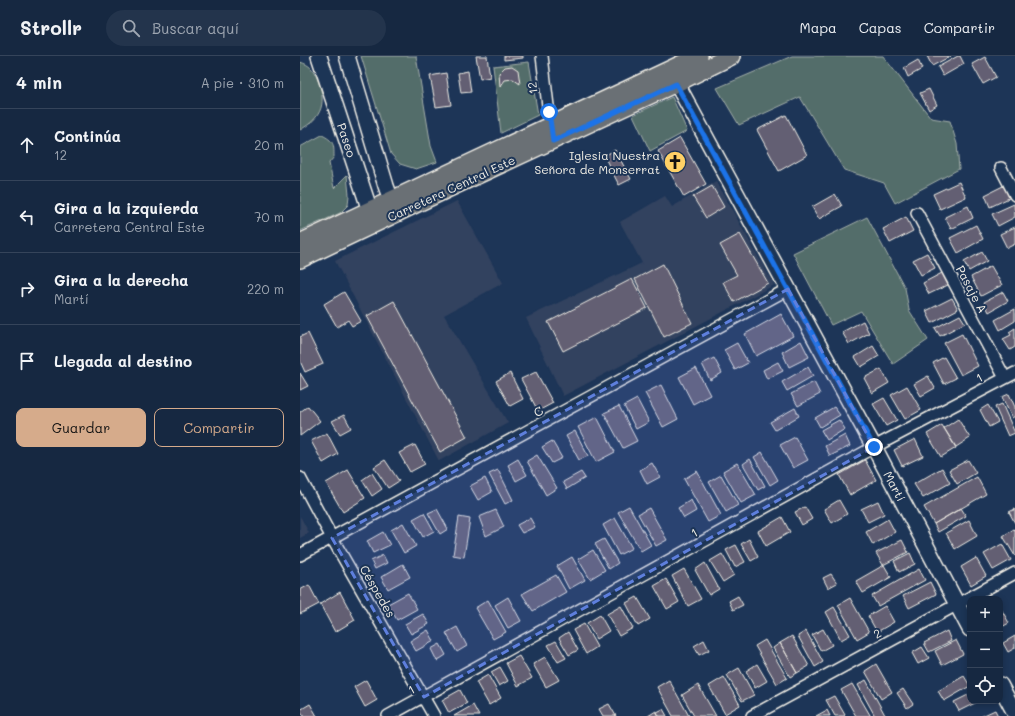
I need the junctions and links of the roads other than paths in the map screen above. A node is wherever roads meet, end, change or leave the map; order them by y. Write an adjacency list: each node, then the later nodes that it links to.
1 (319, 56): 12 (street, Paseo)
2 (346, 56): 10 (street, Paseo)
3 (542, 56): 7 (street, 12)
4 (698, 56): 6 (main road, Carretera Central Este)
5 (732, 56): 6 (main road, Carretera Central Este)
6 (672, 77): 7 (main road, Carretera Central Este); 15 (street, Martí)
7 (552, 133): 10 (main road, Carretera Central Este)
8 (1001, 168): 9 (street)
9 (1015, 195)
10 (394, 207): 12 (main road, Carretera Central Este)
11 (917, 213): 17 (street, Pasaje A)
12 (372, 217): 13 (main road, Carretera Central Este); 14 (main road, Carretera Central Este)
13 (300, 243)
14 (300, 259)
15 (788, 289): 18 (street, Martí); 20 (street, C)
16 (1015, 373): 17 (street, 1)
17 (1005, 378): 18 (street, 1)
18 (874, 447): 23 (street, Martí); 26 (street, 1)
19 (300, 478): 20 (street, Céspedes)
20 (332, 538): 21 (street, C); 26 (street, Céspedes)
21 (300, 555)
22 (1015, 573): 23 (street, 2)
23 (956, 604): 24 (street, Martí); 30 (street, 2)
24 (967, 624)
25 (1003, 691): 27 (street)
26 (424, 697): 28 (street, 1); 29 (street, Céspedes)
27 (1015, 713)
28 (388, 716)
29 (434, 716)
30 (752, 716)

